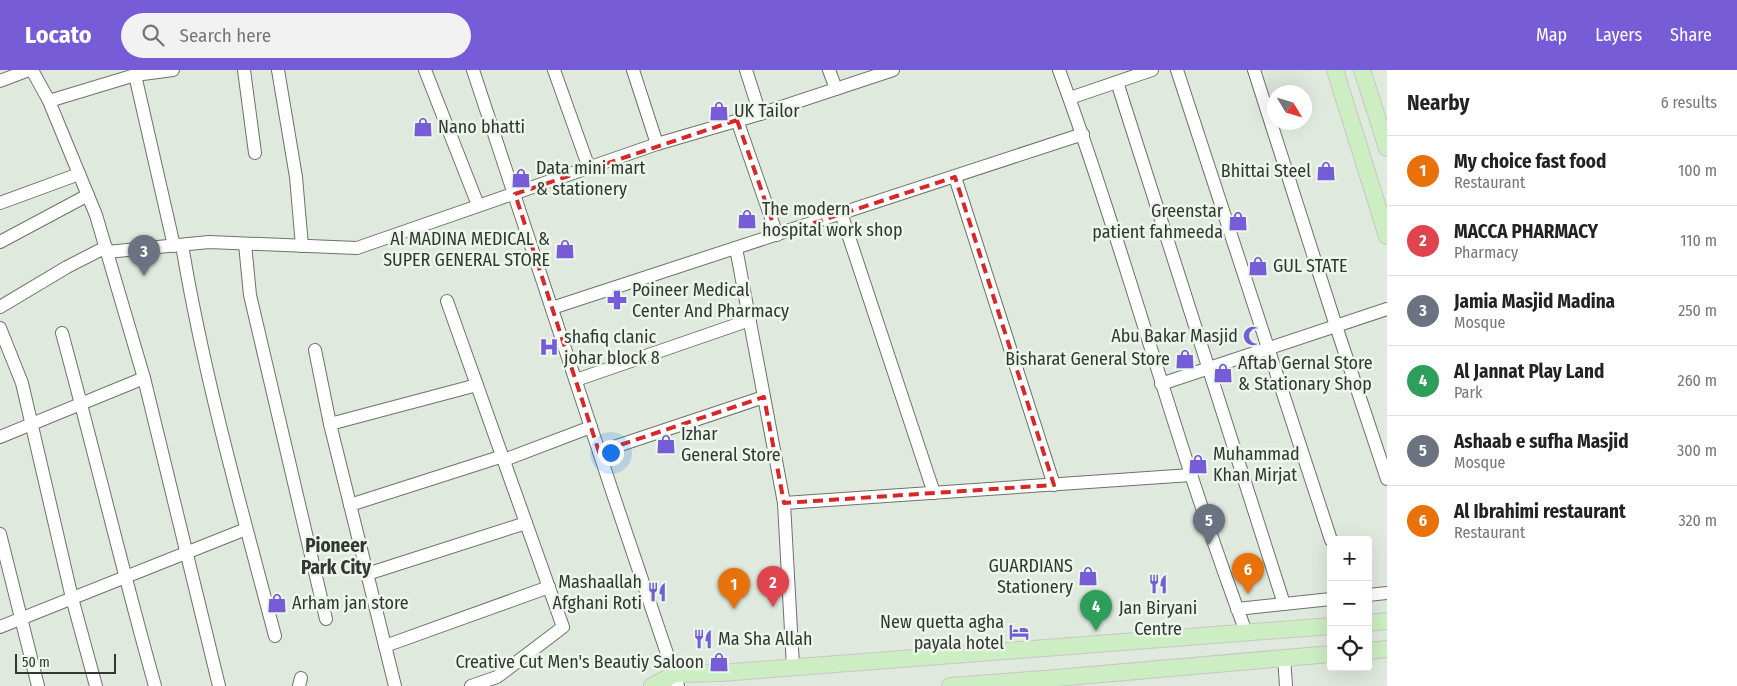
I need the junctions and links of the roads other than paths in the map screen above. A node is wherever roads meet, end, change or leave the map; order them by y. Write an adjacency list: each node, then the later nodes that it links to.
1 (30, 70): 19 (street); 23 (street)
2 (173, 70): 18 (street)
3 (244, 70): 29 (street)
4 (278, 70): 43 (street)
5 (425, 70): 36 (street)
6 (474, 70): 33 (street)
7 (554, 70): 30 (street)
8 (633, 70): 27 (street)
9 (746, 70): 24 (street)
10 (829, 70): 21 (street)
11 (893, 70): 21 (street)
12 (1059, 70): 22 (street)
13 (1152, 70): 20 (street)
14 (1177, 70): 54 (street)
15 (1254, 70): 51 (street)
16 (1335, 70): 39 (main road)
17 (1362, 70): 28 (main road)
18 (134, 75): 23 (street); 42 (street)
19 (0, 81)
20 (1117, 82): 22 (street); 56 (street)
21 (836, 89): 24 (street)
22 (1070, 98): 26 (street)
23 (49, 101): 31 (street)
24 (760, 114): 25 (street)
25 (737, 120): 27 (street); 38 (street)
26 (1083, 134): 32 (street); 59 (street)
27 (657, 144): 30 (street)
28 (1387, 148)
29 (255, 153)
30 (589, 168): 33 (street)
31 (79, 174): 34 (street); 35 (street)
32 (955, 177): 37 (street); 71 (street)
33 (515, 194): 36 (street); 48 (street)
34 (88, 195): 40 (street); 45 (street)
35 (0, 203)
36 (478, 205): 43 (street)
37 (841, 213): 38 (street); 72 (street)
38 (776, 235): 44 (street)
39 (1387, 236)
40 (0, 242)
41 (245, 244): 42 (street); 43 (street); 90 (street)
42 (178, 245): 45 (street); 76 (street)
43 (302, 246)
44 (736, 248): 48 (street); 50 (street)
45 (106, 250): 47 (street); 57 (street)
46 (447, 301): 60 (street)
47 (0, 307)
48 (552, 308): 58 (street)
49 (1387, 309): 51 (street)
50 (750, 320): 58 (street); 61 (street)
51 (1336, 326): 54 (street); 70 (street)
52 (0, 328): 63 (street)
53 (62, 333): 62 (street)
54 (1269, 348): 56 (street); 78 (street)
55 (315, 350): 64 (street)
56 (1208, 368): 59 (street); 87 (street)
57 (144, 378): 62 (street); 79 (street)
58 (576, 380): 65 (street)
59 (1161, 384): 69 (street)
60 (477, 385): 64 (street); 68 (street)
61 (764, 397): 67 (street); 73 (street)
62 (81, 404): 63 (street); 81 (street)
63 (32, 424): 66 (street); 85 (street)
64 (330, 424): 74 (street)
65 (591, 427): 67 (street); 68 (street)
66 (0, 437)
67 (599, 452): 103 (street)
68 (503, 458): 74 (street); 75 (street)
69 (1191, 475): 71 (street); 88 (street)
70 (1387, 479)
71 (1054, 485): 72 (street)
72 (934, 493): 73 (street)
73 (784, 503): 102 (street)
74 (350, 505): 80 (street)
75 (526, 523): 80 (street); 82 (street)
76 (246, 529): 79 (street); 96 (street)
77 (0, 534): 89 (street)
78 (1330, 536)
79 (187, 553): 81 (street); 108 (street)
80 (367, 574): 97 (street)
81 (125, 578): 85 (street); 107 (street)
82 (549, 587): 97 (street); 112 (street)
83 (1387, 593): 84 (street)
84 (1372, 595)
85 (72, 598): 89 (street); 106 (street)
86 (1327, 599): 87 (street)
87 (1284, 604): 88 (street)
88 (1237, 609): 95 (street)
89 (21, 619): 94 (street); 105 (street)
90 (326, 619)
91 (1387, 621): 92 (main road)
92 (1372, 623)
93 (1327, 626): 95 (main road)
94 (0, 627)
95 (1246, 632): 102 (main road)
96 (275, 636)
97 (386, 646): 111 (street)
98 (1387, 649): 99 (main road)
99 (1372, 651)
100 (1327, 654): 101 (main road)
101 (1284, 657): 104 (main road); 115 (street)
102 (792, 667): 103 (main road)
103 (677, 680): 113 (main road)
104 (1045, 683): 114 (main road)
105 (38, 686)
106 (96, 686)
107 (155, 686)
108 (218, 686)
109 (298, 686): 110 (street)
110 (303, 686)
111 (396, 686)
112 (471, 686)
113 (652, 686)
114 (950, 686)
115 (1286, 686)

